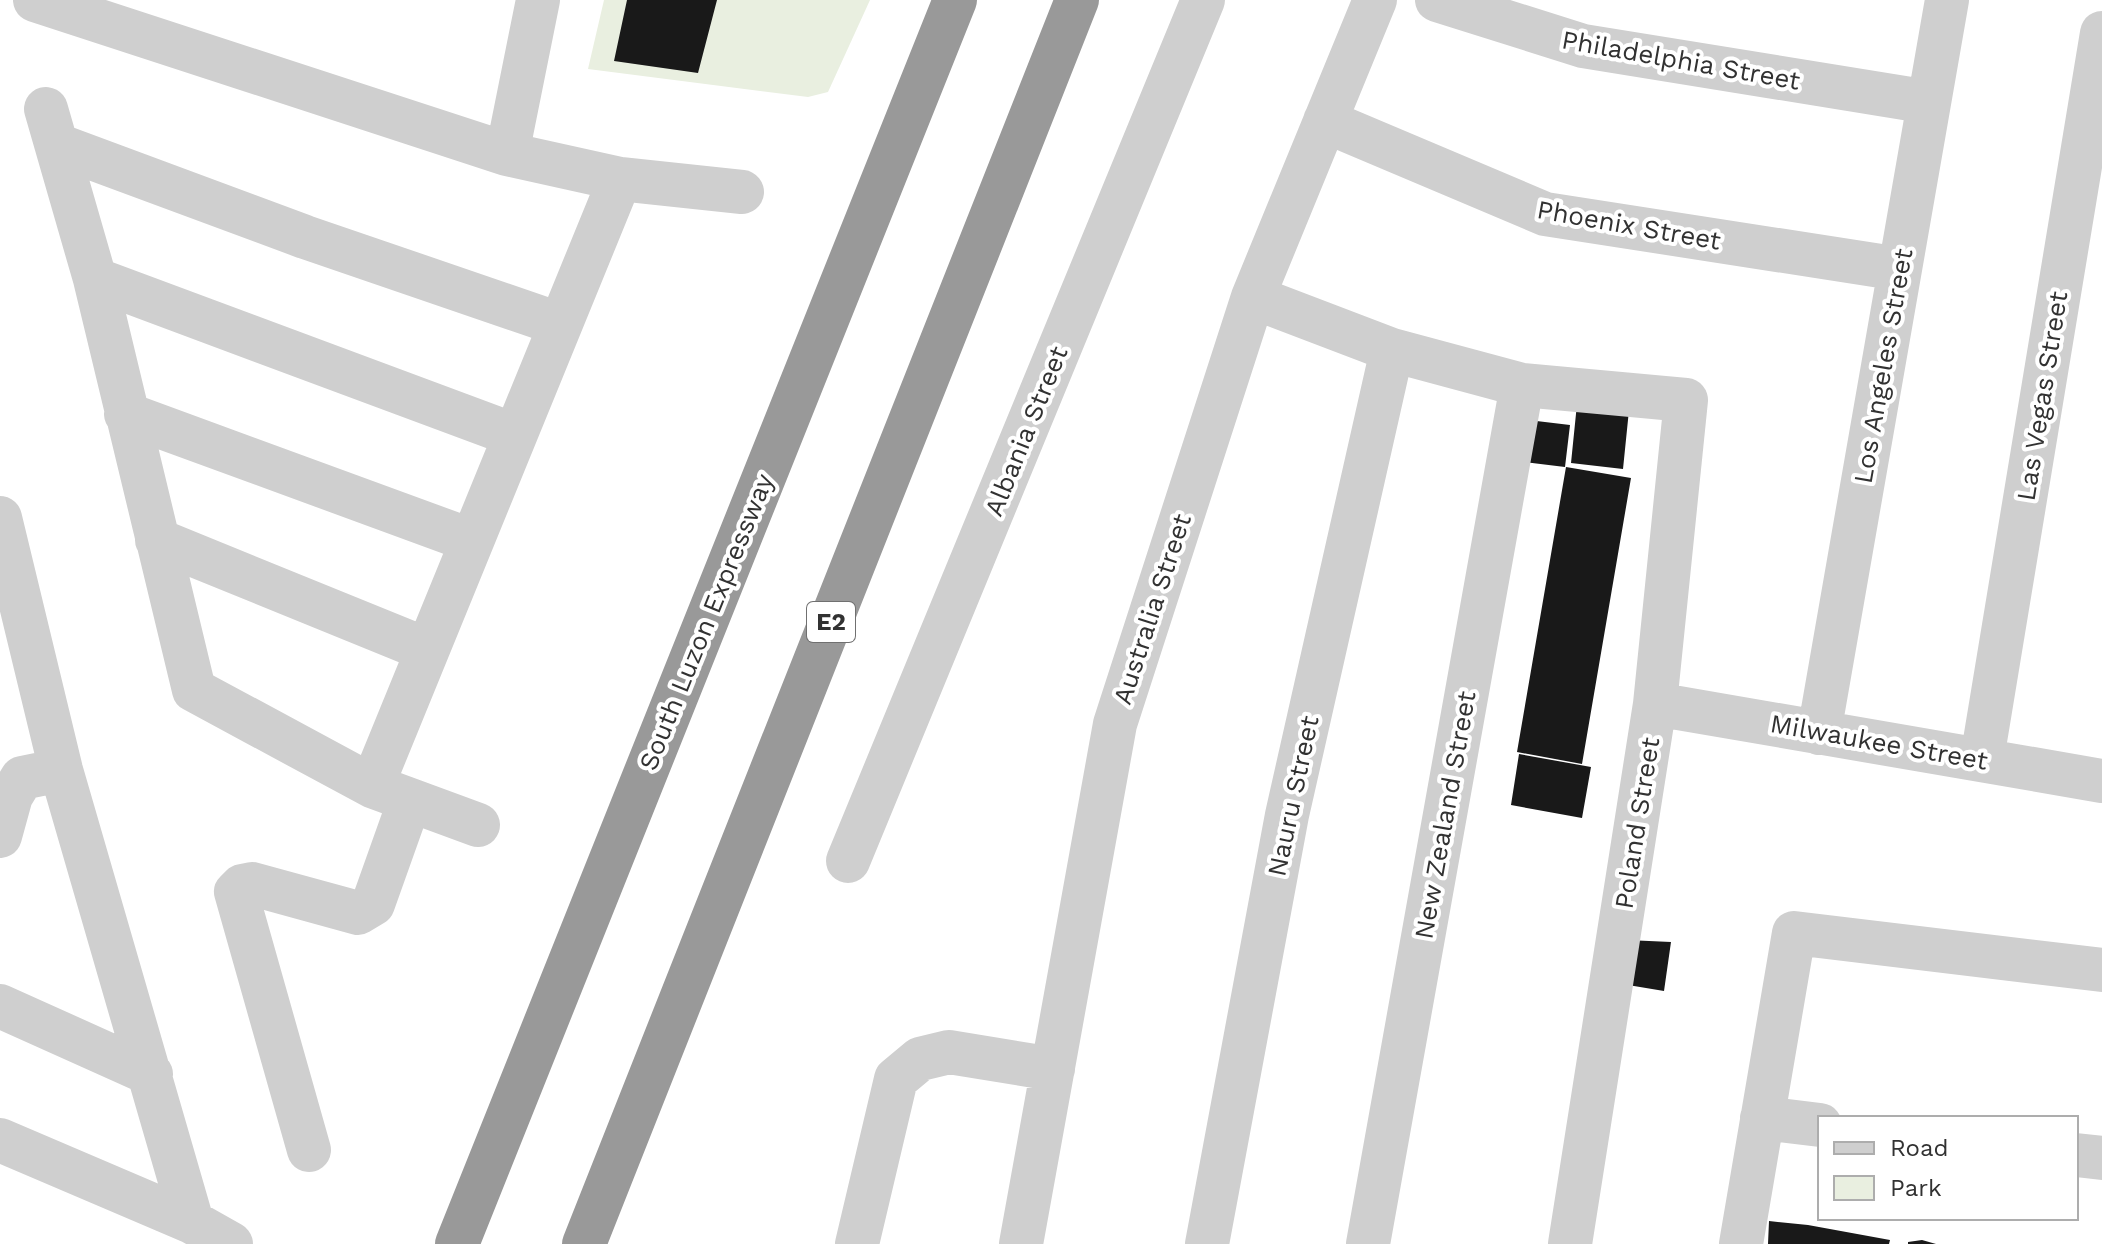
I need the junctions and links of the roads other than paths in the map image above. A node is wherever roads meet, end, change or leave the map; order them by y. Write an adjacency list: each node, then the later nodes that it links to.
1 (35, 0): 14 (street)
2 (538, 0): 14 (street)
3 (921, 0): 13 (highway)
4 (955, 0): 13 (highway, South Luzon Expressway)
5 (1077, 0): 51 (highway, E2)
6 (1203, 0): 37 (street, Albania Street)
7 (1375, 0): 12 (street, Australia Street)
8 (1437, 0): 11 (street, Philadelphia Street)
9 (1947, 0): 11 (street, Los Angeles Street)
10 (2102, 33): 31 (street, Las Vegas Street)
11 (1929, 102): 17 (street, Los Angeles Street)
12 (1325, 121): 17 (street, Phoenix Street); 19 (street, Australia Street)
13 (904, 128): 50 (highway, South Luzon Expressway)
14 (507, 154): 15 (street)
15 (620, 179): 16 (street); 20 (street)
16 (742, 192)
17 (1900, 269): 30 (street, Los Angeles Street)
18 (95, 279): 20 (street); 23 (street); 24 (street)
19 (1253, 297): 21 (street); 40 (street, Australia Street)
20 (559, 324): 24 (street)
21 (1392, 350): 22 (street); 54 (street, Nauru Street)
22 (1522, 385): 29 (street, Poland Street); 55 (street, New Zealand Street)
23 (126, 414): 26 (street); 27 (street)
24 (514, 435): 27 (street)
25 (0, 518): 32 (street)
26 (157, 540): 28 (street); 34 (street)
27 (470, 540): 28 (street)
28 (425, 649): 34 (street)
29 (1655, 704): 30 (street, Milwaukee Street); 56 (street, Poland Street)
30 (1819, 733): 31 (street, Milwaukee Street)
31 (1982, 759): 33 (street, Milwaukee Street)
32 (61, 770): 36 (street); 41 (street)
33 (2102, 781)
34 (391, 793): 35 (street); 45 (street)
35 (478, 825)
36 (0, 836)
37 (848, 861)
38 (2102, 970): 42 (street)
39 (0, 1006): 41 (street)
40 (1053, 1069): 52 (street); 53 (street, Australia Street)
41 (151, 1074): 48 (street)
42 (1762, 1118): 43 (street); 57 (street)
43 (1818, 1125)
44 (0, 1140): 48 (street)
45 (309, 1150)
46 (2078, 1155): 47 (street)
47 (2102, 1158)
48 (192, 1222): 49 (street)
49 (231, 1244)
50 (457, 1244)
51 (584, 1244)
52 (857, 1244)
53 (1021, 1244)
54 (1207, 1244)
55 (1368, 1244)
56 (1570, 1244)
57 (1741, 1244)

